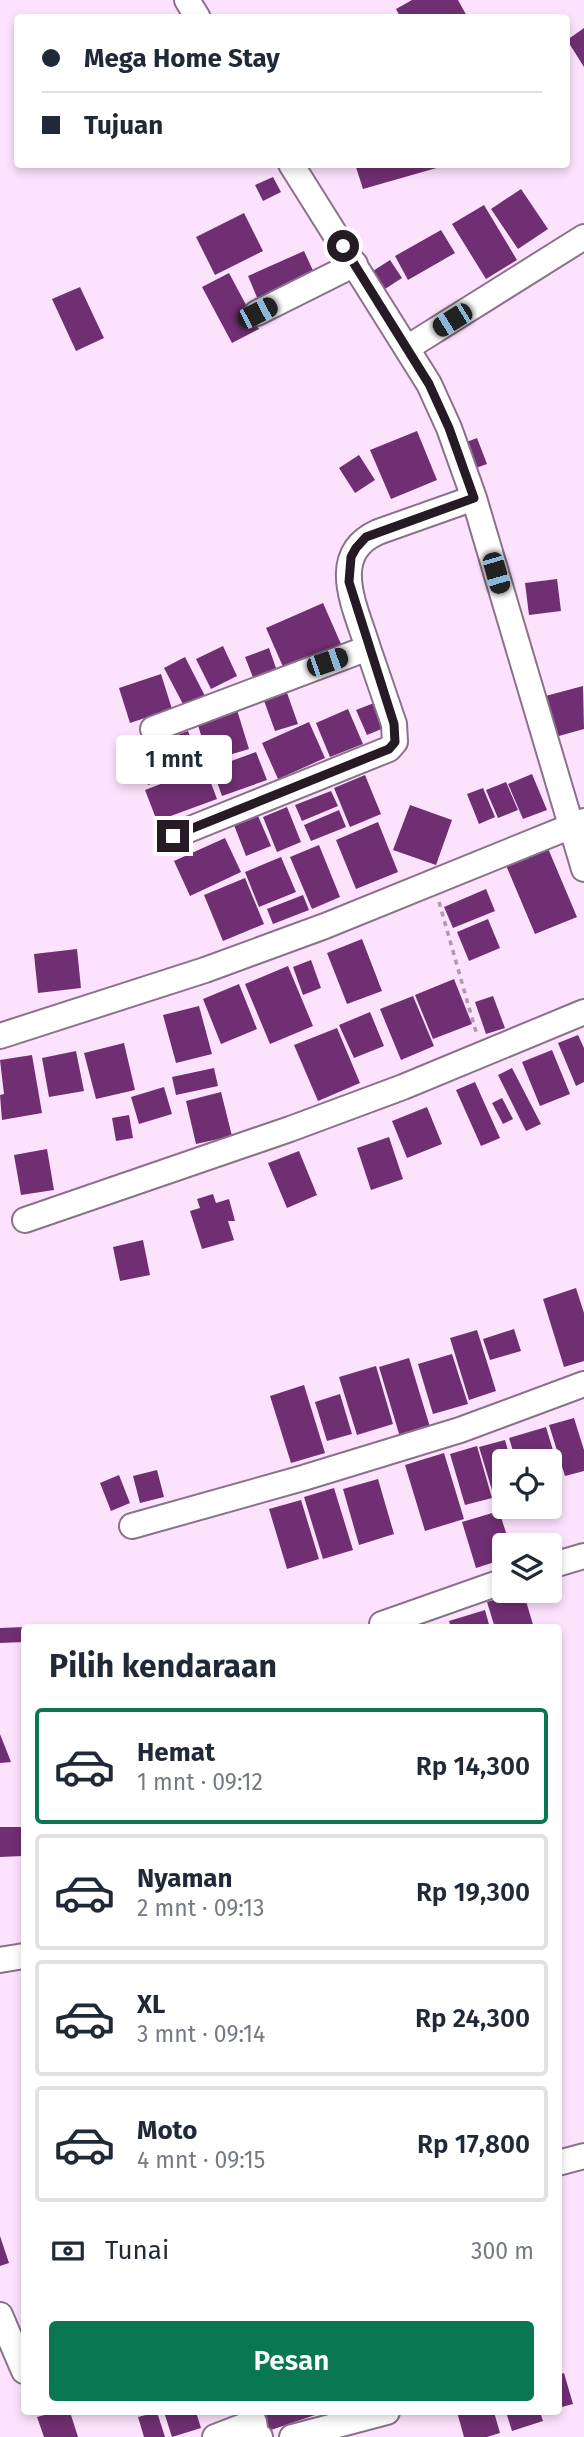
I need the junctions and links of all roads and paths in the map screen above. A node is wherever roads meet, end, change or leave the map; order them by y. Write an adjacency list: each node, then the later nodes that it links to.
1 (294, 168): 3 (street)
2 (584, 237): 5 (street)
3 (355, 264): 4 (street); 5 (street)
4 (257, 313)
5 (407, 348): 6 (street)
6 (474, 498): 7 (street); 9 (street)
7 (368, 648): 8 (street); 10 (street)
8 (153, 729)
9 (577, 823): 11 (street); 12 (street)
10 (173, 836)
11 (584, 869)
12 (434, 881): 14 (street); 15 (path)
13 (584, 1012): 15 (street)
14 (0, 1036)
15 (482, 1055): 16 (street)
16 (24, 1220)
17 (584, 1384): 18 (street)
18 (132, 1526)
19 (584, 1556): 20 (street)
20 (562, 1562)
21 (492, 1585): 22 (street)
22 (382, 1624)
23 (21, 1956): 24 (street)
24 (0, 1960)
25 (584, 2156): 26 (street)
26 (562, 2162)
27 (0, 2315): 28 (street)
28 (21, 2364)
29 (376, 2415): 32 (street)
30 (255, 2424): 31 (street)
31 (215, 2437)
32 (292, 2437)

